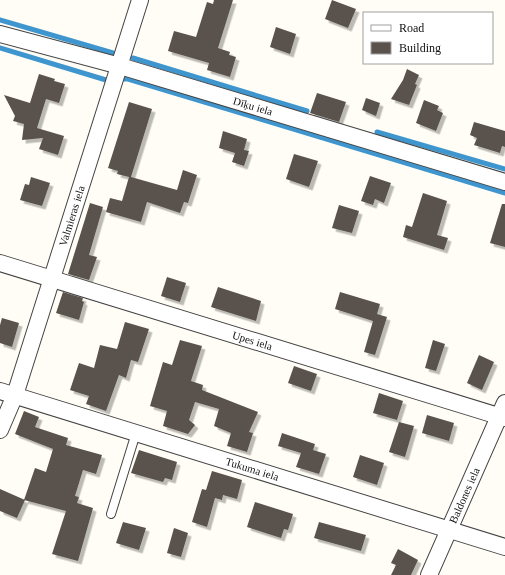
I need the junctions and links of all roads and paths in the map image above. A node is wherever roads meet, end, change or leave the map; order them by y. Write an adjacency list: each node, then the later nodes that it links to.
1 (140, 0): 3 (street, Valmieras iela)
2 (0, 34): 3 (street, Dīķu iela)
3 (120, 66): 4 (street, Dīķu iela); 6 (street, Valmieras iela)
4 (505, 182)
5 (0, 263): 6 (street, Upes iela)
6 (52, 279): 7 (street, Valmieras iela); 8 (street, Upes iela)
7 (7, 393): 9 (street, Valmieras iela); 10 (street, Tukuma iela)
8 (503, 413): 12 (street, Baldones iela)
9 (0, 430)
10 (136, 433): 11 (lane); 12 (street, Tukuma iela)
11 (111, 514)
12 (449, 530): 13 (street, Tukuma iela); 14 (street, Baldones iela)
13 (505, 547)
14 (429, 575)

